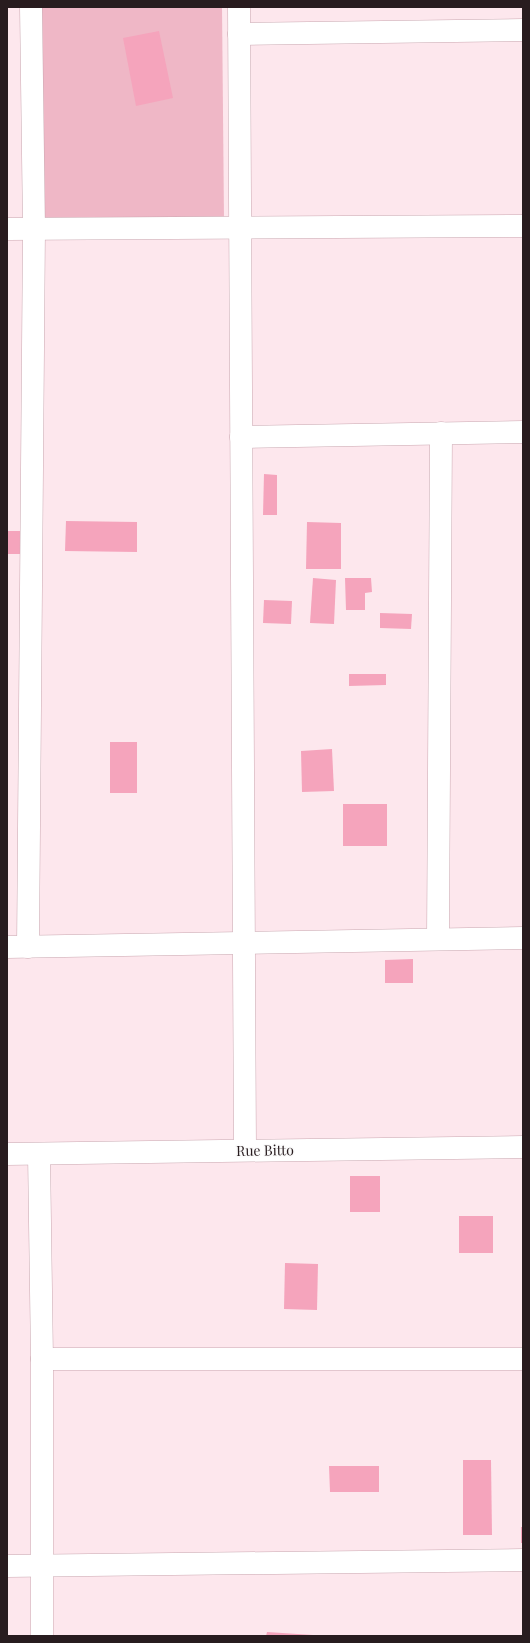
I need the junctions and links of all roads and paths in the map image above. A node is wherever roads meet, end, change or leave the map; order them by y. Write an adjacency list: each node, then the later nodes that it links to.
1 (31, 7): 8 (street)
2 (239, 7): 4 (street)
3 (523, 30): 4 (street)
4 (239, 34): 6 (street)
5 (523, 226): 6 (street)
6 (240, 228): 8 (street); 11 (street)
7 (7, 229): 8 (street)
8 (34, 229): 16 (street)
9 (523, 432): 10 (street)
10 (441, 433): 11 (street); 13 (street)
11 (241, 437): 14 (street)
12 (523, 938): 13 (street)
13 (438, 939): 14 (street)
14 (244, 943): 16 (street); 18 (street)
15 (7, 946): 16 (street)
16 (28, 947)
17 (523, 1147): 18 (street, Rue Bitto)
18 (245, 1150): 20 (street, Rue Bitto)
19 (7, 1154): 20 (street, Rue Bitto)
20 (39, 1154): 21 (street)
21 (42, 1359): 22 (street); 24 (street)
22 (523, 1359)
23 (523, 1560): 24 (street)
24 (41, 1565): 25 (street); 26 (street)
25 (7, 1566)
26 (42, 1636)

